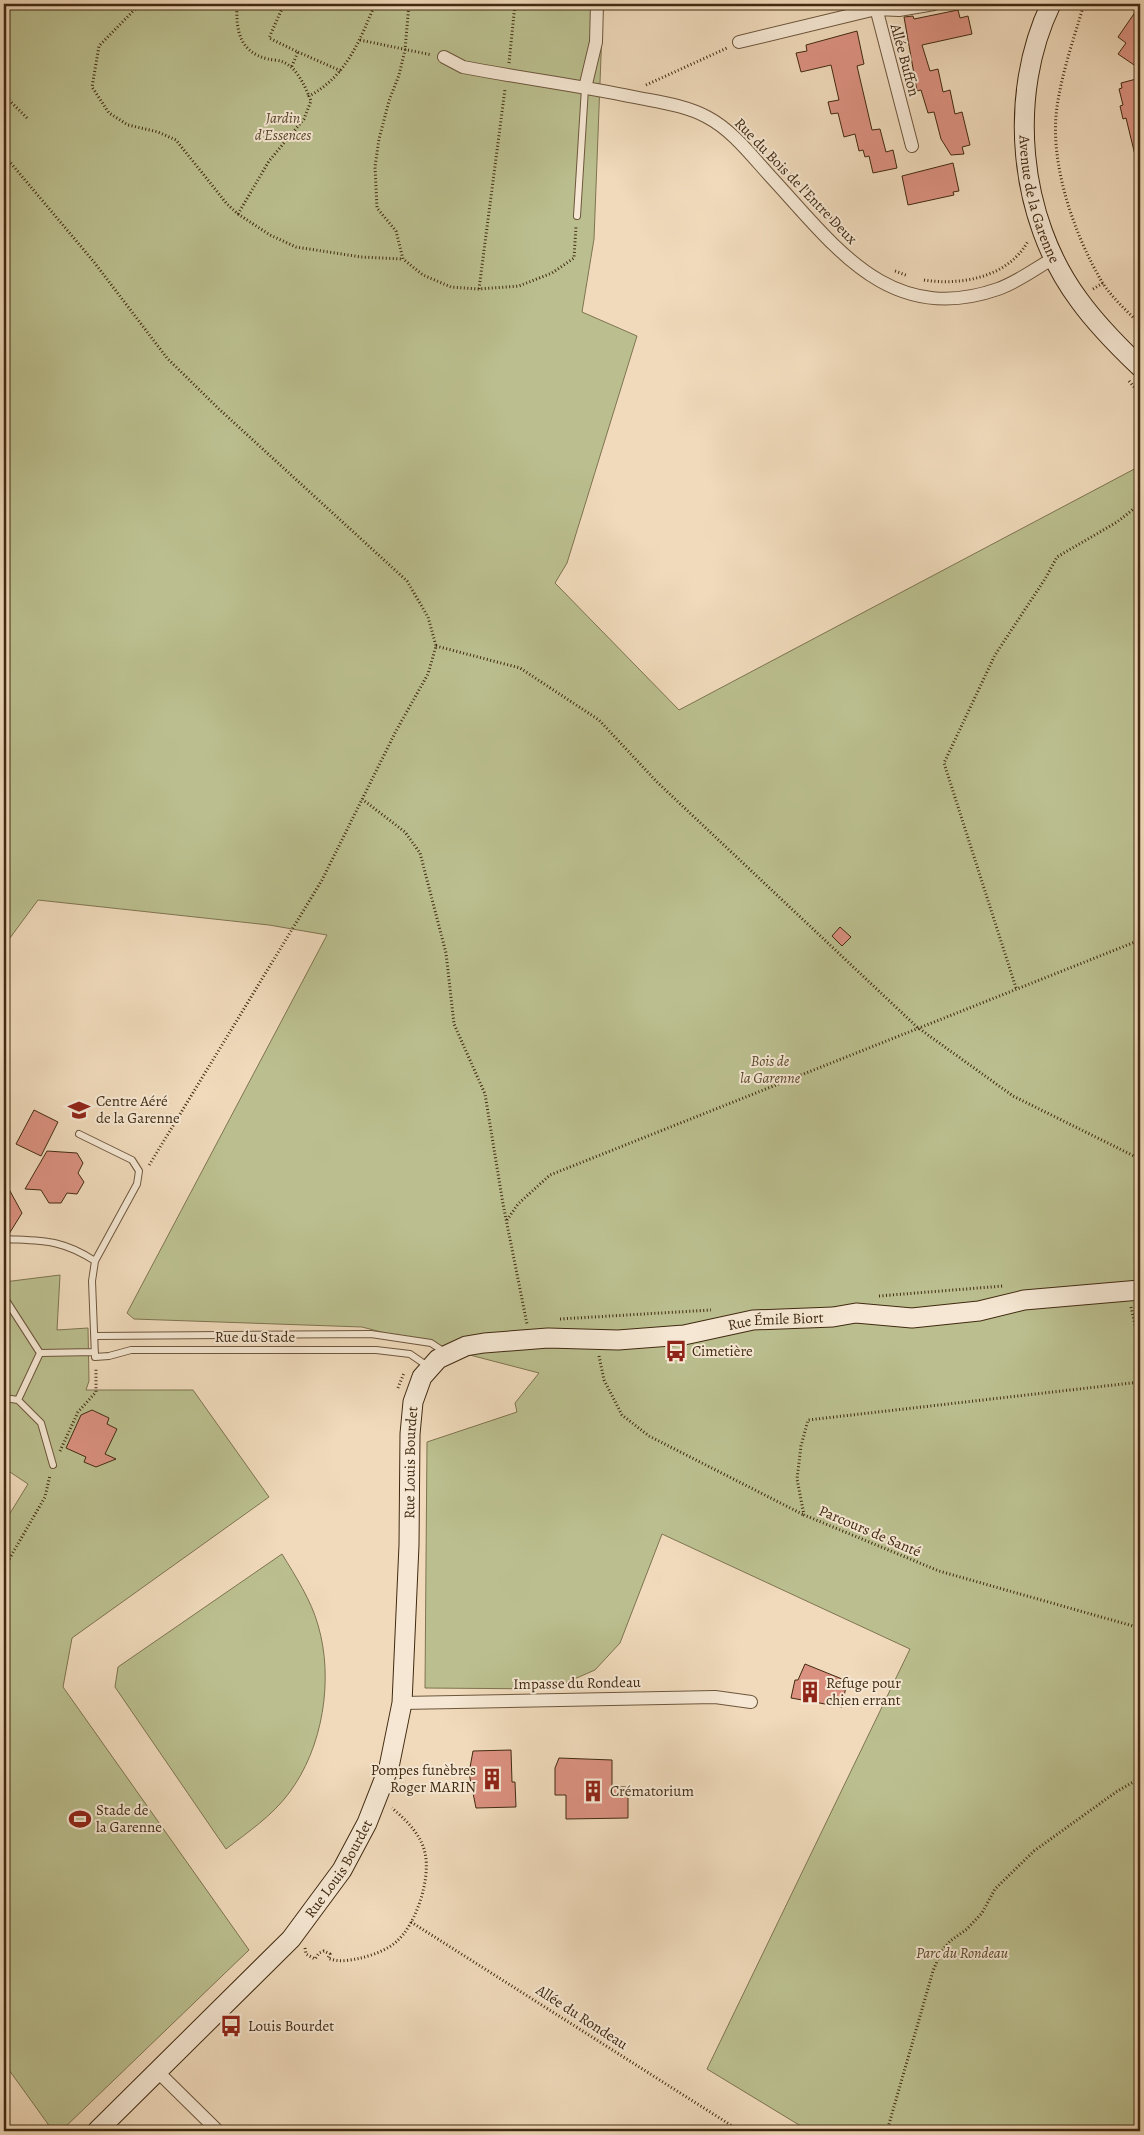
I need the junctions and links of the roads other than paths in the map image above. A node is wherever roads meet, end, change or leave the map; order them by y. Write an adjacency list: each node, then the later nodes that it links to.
1 (597, 4): 7 (street)
2 (934, 4): 4 (street, Allée Buffon)
3 (1051, 4): 10 (street, Avenue de la Garenne)
4 (875, 6): 5 (street); 8 (street, Allée Buffon)
5 (739, 42)
6 (444, 57): 7 (street, Rue du Bois de l'Entre Deux)
7 (585, 88): 9 (lane); 10 (street, Rue du Bois de l'Entre Deux)
8 (912, 146)
9 (577, 216)
10 (1054, 258): 11 (street, Avenue de la Garenne)
11 (1140, 368)
12 (79, 1134): 14 (lane)
13 (4, 1239): 14 (lane)
14 (96, 1261): 17 (lane)
15 (1134, 1291): 20 (street, Rue Émile Biort)
16 (4, 1297): 19 (lane)
17 (95, 1336): 18 (lane); 20 (lane, Rue du Stade)
18 (96, 1352): 19 (lane); 21 (lane, Rue du Stade)
19 (40, 1353): 23 (lane)
20 (447, 1353): 21 (street, Rue Émile Biort)
21 (426, 1373): 26 (street, Rue Louis Bourdet)
22 (4, 1398): 23 (lane)
23 (18, 1400): 24 (lane)
24 (53, 1465)
25 (751, 1702): 26 (street, Impasse du Rondeau)
26 (402, 1703): 27 (street, Rue Louis Bourdet)
27 (158, 2072): 28 (street, Rue Louis Bourdet); 29 (street)
28 (97, 2131)
29 (218, 2131)

